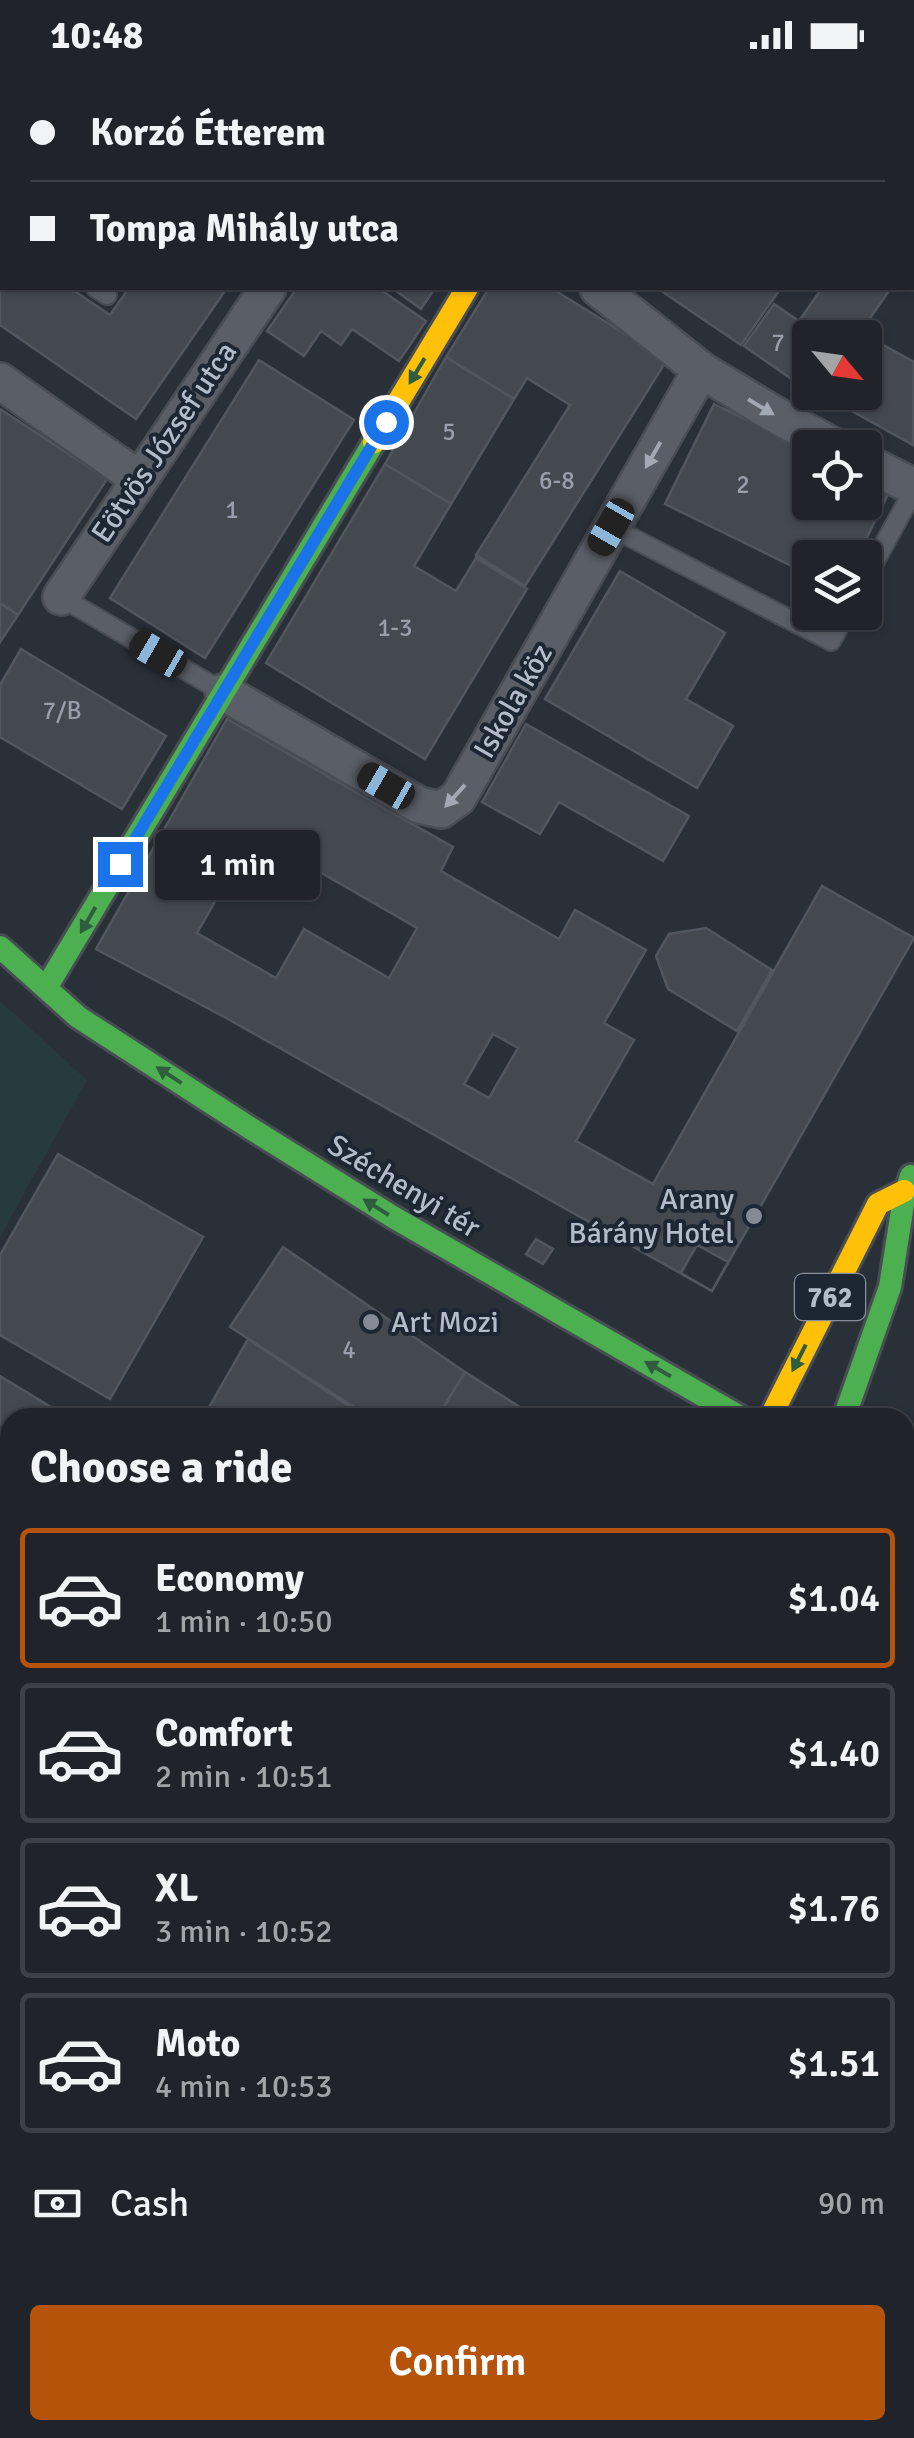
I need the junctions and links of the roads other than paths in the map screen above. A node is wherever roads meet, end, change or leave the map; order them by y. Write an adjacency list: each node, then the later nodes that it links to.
1 (267, 290): 8 (street, Eötvös József utca)
2 (466, 290): 16 (street, one-way to 16)
3 (601, 290): 4 (street)
4 (701, 370): 6 (street, one-way to 6); 10 (street, Iskola köz, one-way to 10)
5 (0, 381): 8 (street)
6 (803, 430)
7 (882, 471): 9 (street)
8 (139, 478): 12 (street, Eötvös József utca)
9 (914, 489): 11 (lane)
10 (611, 527): 13 (lane); 16 (street, Iskola köz, one-way to 16)
11 (882, 548)
12 (61, 597): 16 (lane)
13 (792, 621)
14 (810, 630): 15 (lane)
15 (837, 630)
16 (223, 692): 18 (street, one-way to 18)
17 (0, 948): 18 (street, Széchenyi tér)
18 (46, 988): 20 (street, Széchenyi tér, one-way to 18)
19 (909, 1181): 21 (street, 762, one-way to 21); 22 (street, 762)
20 (725, 1408)
21 (775, 1408)
22 (848, 1408)

